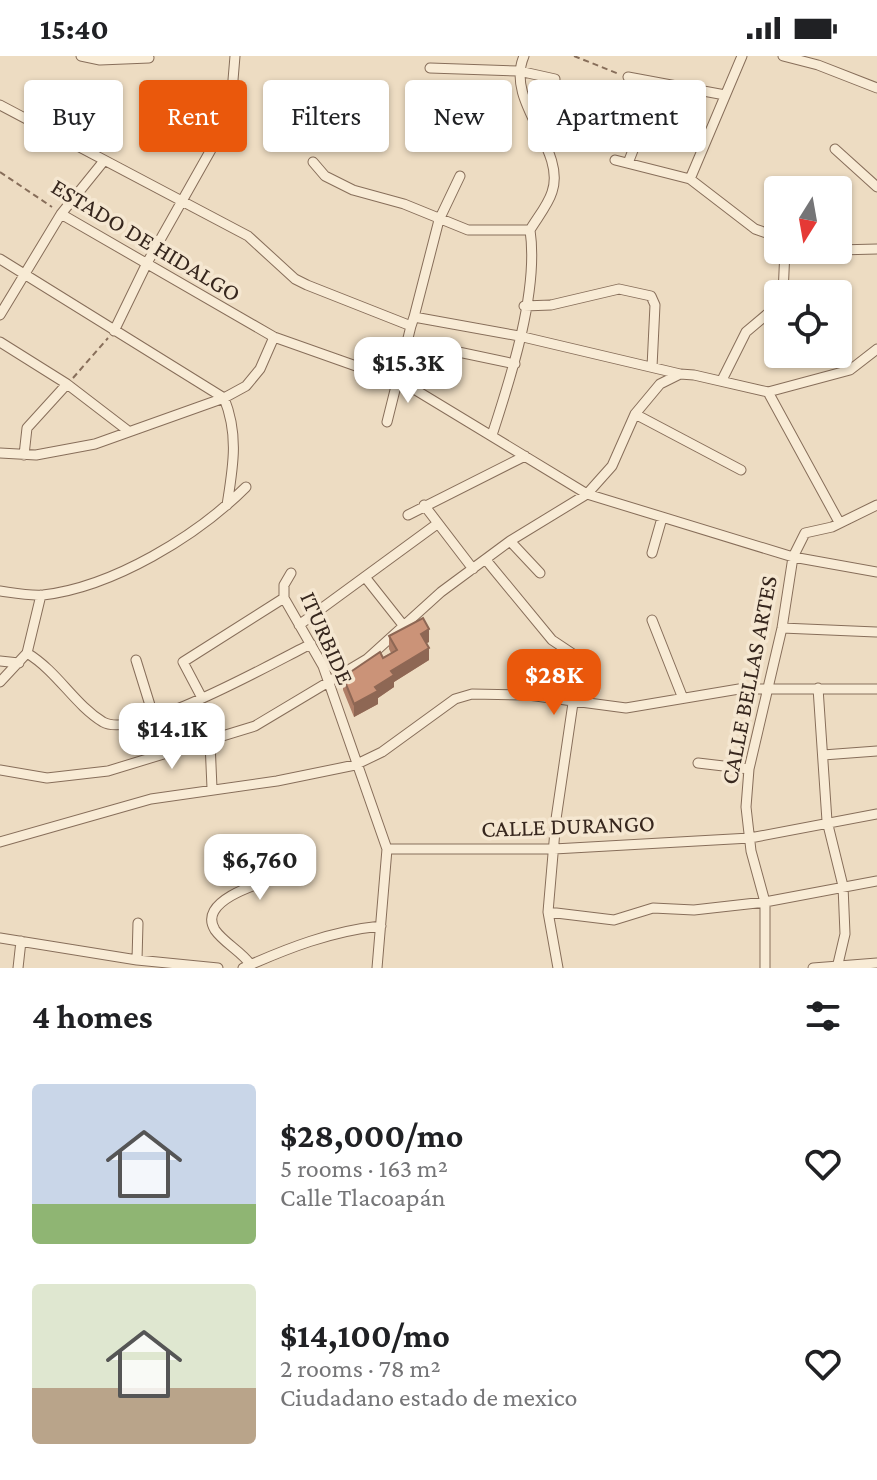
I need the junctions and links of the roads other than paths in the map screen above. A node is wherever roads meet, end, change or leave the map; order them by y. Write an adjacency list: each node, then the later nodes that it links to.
1 (81, 56): 6 (street)
2 (235, 56): 23 (street)
3 (524, 56): 8 (street)
4 (742, 56): 12 (street)
5 (783, 56): 11 (street)
6 (149, 58)
7 (430, 68): 8 (street)
8 (519, 71): 10 (street); 26 (street)
9 (628, 77): 12 (street)
10 (555, 79)
11 (877, 88)
12 (725, 95): 21 (street)
13 (0, 105): 17 (street)
14 (835, 149): 22 (street)
15 (632, 152): 19 (street)
16 (615, 160): 19 (street)
17 (103, 162): 23 (street); 24 (street)
18 (313, 162): 25 (street)
19 (628, 163): 21 (street)
20 (460, 176): 25 (street)
21 (690, 179): 27 (street)
22 (877, 187)
23 (182, 202): 31 (street); 36 (street)
24 (61, 214): 31 (street, ESTADO DE HIDALGO); 32 (street)
25 (439, 220): 26 (street); 36 (street)
26 (530, 230): 33 (street)
27 (764, 232)
28 (877, 249): 29 (street)
29 (852, 250)
30 (0, 259): 32 (street)
31 (147, 263): 37 (street); 39 (street, ESTADO DE HIDALGO)
32 (24, 273): 34 (street); 37 (street)
33 (524, 306): 38 (street); 44 (street)
34 (0, 315)
35 (764, 317): 47 (street)
36 (412, 321): 38 (street); 46 (street)
37 (114, 331): 50 (street)
38 (519, 336): 43 (street); 44 (street)
39 (274, 337): 46 (street, ESTADO DE HIDALGO); 50 (street)
40 (0, 342): 48 (street)
41 (877, 349): 49 (street)
42 (449, 350): 43 (street)
43 (515, 364): 54 (street)
44 (652, 367): 45 (street)
45 (680, 374): 47 (street); 51 (street)
46 (398, 380): 52 (street); 54 (street, ESTADO DE HIDALGO)
47 (722, 380): 49 (street)
48 (67, 384): 53 (street); 56 (street)
49 (768, 392): 66 (street)
50 (224, 398): 53 (street); 61 (street)
51 (635, 414): 58 (street); 60 (street)
52 (387, 422)
53 (127, 430): 56 (street)
54 (492, 435): 57 (street, ESTADO DE HIDALGO)
55 (0, 453): 56 (street)
56 (24, 455)
57 (525, 456): 60 (street, ESTADO DE HIDALGO); 62 (street)
58 (741, 470)
59 (246, 487): 61 (street)
60 (587, 494): 65 (street, ESTADO DE HIDALGO); 68 (street)
61 (227, 505): 78 (street)
62 (424, 505): 64 (street); 67 (street)
63 (877, 505): 66 (street, CALLE BELLAS ARTES)
64 (408, 515)
65 (662, 518): 69 (street); 70 (street, ESTADO DE HIDALGO)
66 (839, 522): 70 (street, CALLE BELLAS ARTES)
67 (437, 524): 72 (street); 76 (street)
68 (510, 541): 71 (street); 75 (street)
69 (652, 553)
70 (793, 557): 73 (street, ESTADO DE HIDALGO); 83 (street, CALLE BELLAS ARTES)
71 (486, 560): 72 (street); 87 (street)
72 (473, 569): 82 (street)
73 (877, 572)
74 (291, 573): 79 (street, ITURBIDE)
75 (540, 573)
76 (365, 577): 81 (street); 82 (street)
77 (0, 591): 78 (street)
78 (41, 595): 86 (street)
79 (284, 598): 81 (street, ITURBIDE); 97 (street)
80 (652, 620): 96 (street)
81 (299, 625): 85 (street, ITURBIDE)
82 (403, 625): 92 (street)
83 (782, 628): 84 (street); 94 (street, CALLE BELLAS ARTES)
84 (876, 632)
85 (311, 644): 92 (street, ITURBIDE); 97 (street)
86 (27, 653): 90 (street); 99 (street)
87 (579, 658)
88 (136, 660): 99 (street)
89 (0, 661): 90 (street)
90 (19, 663): 91 (street)
91 (0, 682)
92 (328, 685): 100 (street); 104 (street, ITURBIDE)
93 (818, 688): 94 (street); 95 (street); 102 (street)
94 (765, 689): 96 (street); 105 (street, CALLE BELLAS ARTES)
95 (877, 689)
96 (682, 696): 98 (street)
97 (202, 698): 99 (street)
98 (573, 703): 104 (street); 113 (street)
99 (154, 718)
100 (210, 742): 106 (street); 107 (street)
101 (877, 751): 102 (street)
102 (823, 755): 109 (street)
103 (698, 763): 105 (street)
104 (355, 765): 107 (street); 112 (street, ITURBIDE)
105 (749, 769): 110 (street, CALLE BELLAS ARTES)
106 (0, 770)
107 (212, 788): 111 (street)
108 (877, 814): 109 (street, CALLE DURANGO)
109 (827, 821): 110 (street, CALLE DURANGO); 116 (street)
110 (750, 838): 113 (street, CALLE DURANGO); 117 (street, CALLE BELLAS ARTES)
111 (0, 842)
112 (387, 849): 113 (street, CALLE DURANGO); 120 (street)
113 (554, 849): 118 (street)
114 (291, 873): 126 (street)
115 (877, 881): 116 (street)
116 (843, 886): 117 (street); 127 (street)
117 (765, 902): 118 (street); 132 (street, CALLE BELLAS ARTES)
118 (548, 912): 131 (street)
119 (138, 923): 123 (street)
120 (381, 926): 126 (street); 130 (street)
121 (0, 938): 122 (street)
122 (21, 941): 123 (street); 128 (street)
123 (137, 960): 125 (street)
124 (877, 963): 127 (street)
125 (154, 965): 129 (street)
126 (247, 966)
127 (837, 967): 133 (street)
128 (18, 968)
129 (218, 968)
130 (377, 968)
131 (558, 968)
132 (765, 968)
133 (813, 968)

